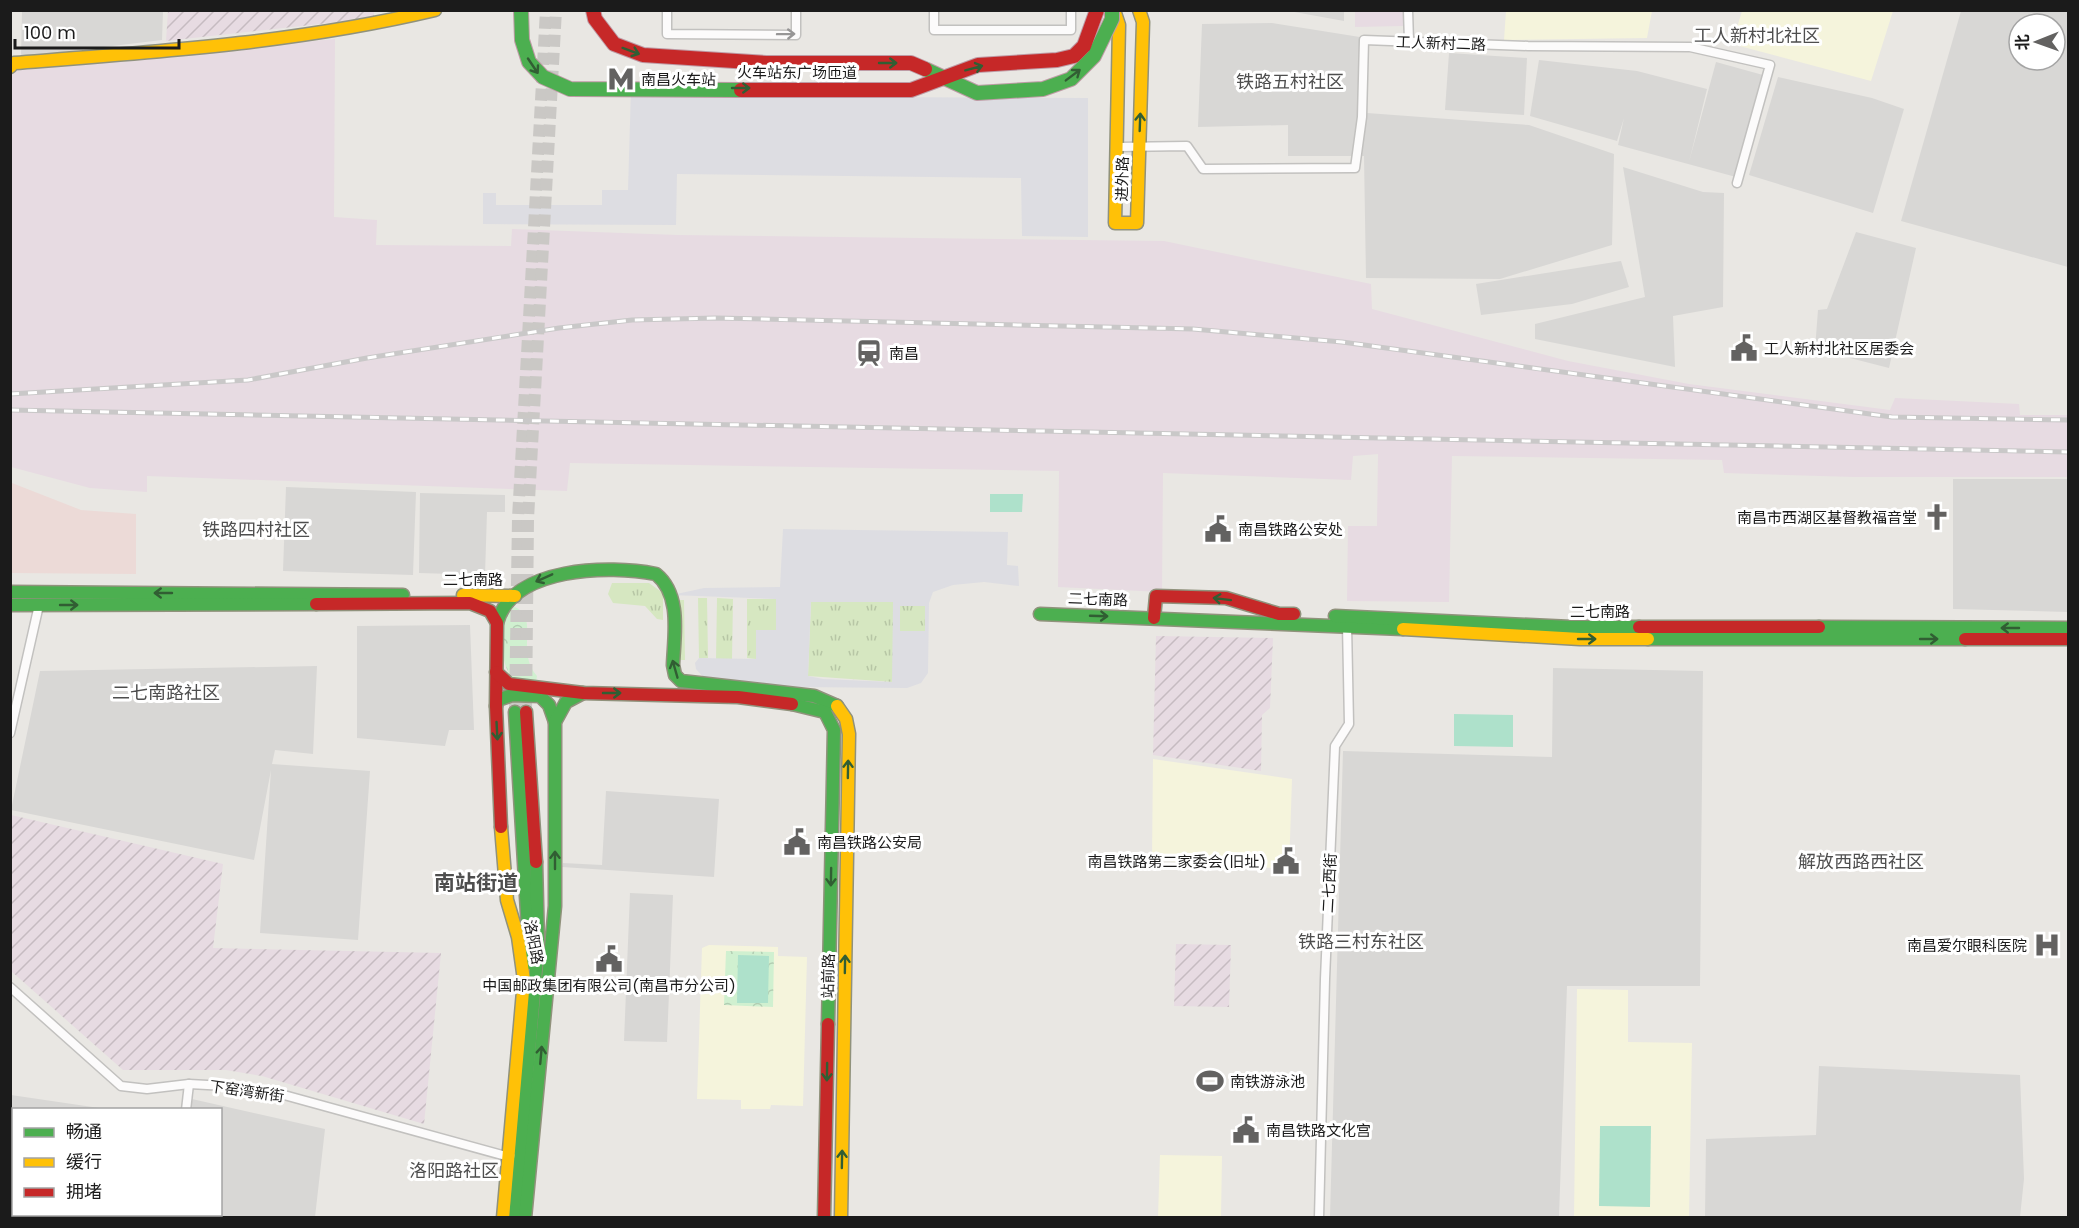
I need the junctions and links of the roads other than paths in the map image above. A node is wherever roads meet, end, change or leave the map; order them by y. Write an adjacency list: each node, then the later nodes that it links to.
1 (435, 10): 13 (main road)
2 (521, 10): 14 (main road, 火车站东广场匝道, one-way to 14, bridge)
3 (593, 10): 14 (main road, 火车站东广场匝道, one-way to 14, bridge)
4 (667, 10): 5 (street, one-way to 5)
5 (796, 10)
6 (934, 10): 7 (street)
7 (1071, 10)
8 (1097, 10): 14 (main road, 火车站东广场匝道, one-way to 8, bridge)
9 (1113, 10): 14 (main road, 火车站东广场匝道, one-way to 9, bridge); 15 (main road, 进外路)
10 (1138, 10): 16 (main road, 进外路, one-way to 10)
11 (1408, 10): 12 (street)
12 (1409, 42): 16 (street, 工人新村二路); 17 (street, 工人新村二路)
13 (10, 67)
14 (945, 77)
15 (1118, 147): 16 (street, 工人新村二路); 16 (main road, 进外路)
16 (1139, 147)
17 (1737, 183)
18 (10, 592): 19 (main road, 二七南路, one-way to 18)
19 (515, 596): 24 (main road); 34 (main road, 二七南路, one-way to 19)
20 (10, 605): 21 (main road, 二七南路)
21 (39, 605): 24 (main road, 二七南路, one-way to 24); 31 (street)
22 (1040, 614): 23 (main road, 二七南路, one-way to 23)
23 (1154, 618): 25 (main road, 二七南路); 26 (main road, 二七南路, one-way to 23)
24 (497, 623): 28 (main road)
25 (1347, 625): 27 (main road, 二七南路, one-way to 27); 46 (street, 二七西街)
26 (2068, 628)
27 (2068, 639)
28 (496, 672): 29 (main road); 30 (main road, 洛阳路)
29 (583, 693): 32 (main road); 35 (main road, one-way to 35)
30 (496, 706): 32 (main road); 39 (main road, 洛阳路, one-way to 39)
31 (13, 709): 33 (street)
32 (555, 722): 43 (main road, 洛阳路, one-way to 32)
33 (10, 733)
34 (849, 734): 35 (main road); 45 (main road, 站前路, one-way to 34)
35 (833, 735): 44 (main road, 站前路, one-way to 44)
36 (10, 987): 37 (street, 下窑湾新街)
37 (189, 1084): 38 (street); 39 (street, 下窑湾新街)
38 (186, 1108)
39 (511, 1157): 40 (main road, 洛阳路); 41 (main road, 洛阳路); 42 (main road, 洛阳路)
40 (503, 1218)
41 (508, 1218)
42 (515, 1218)
43 (525, 1218)
44 (824, 1218)
45 (841, 1218)
46 (1319, 1218)

